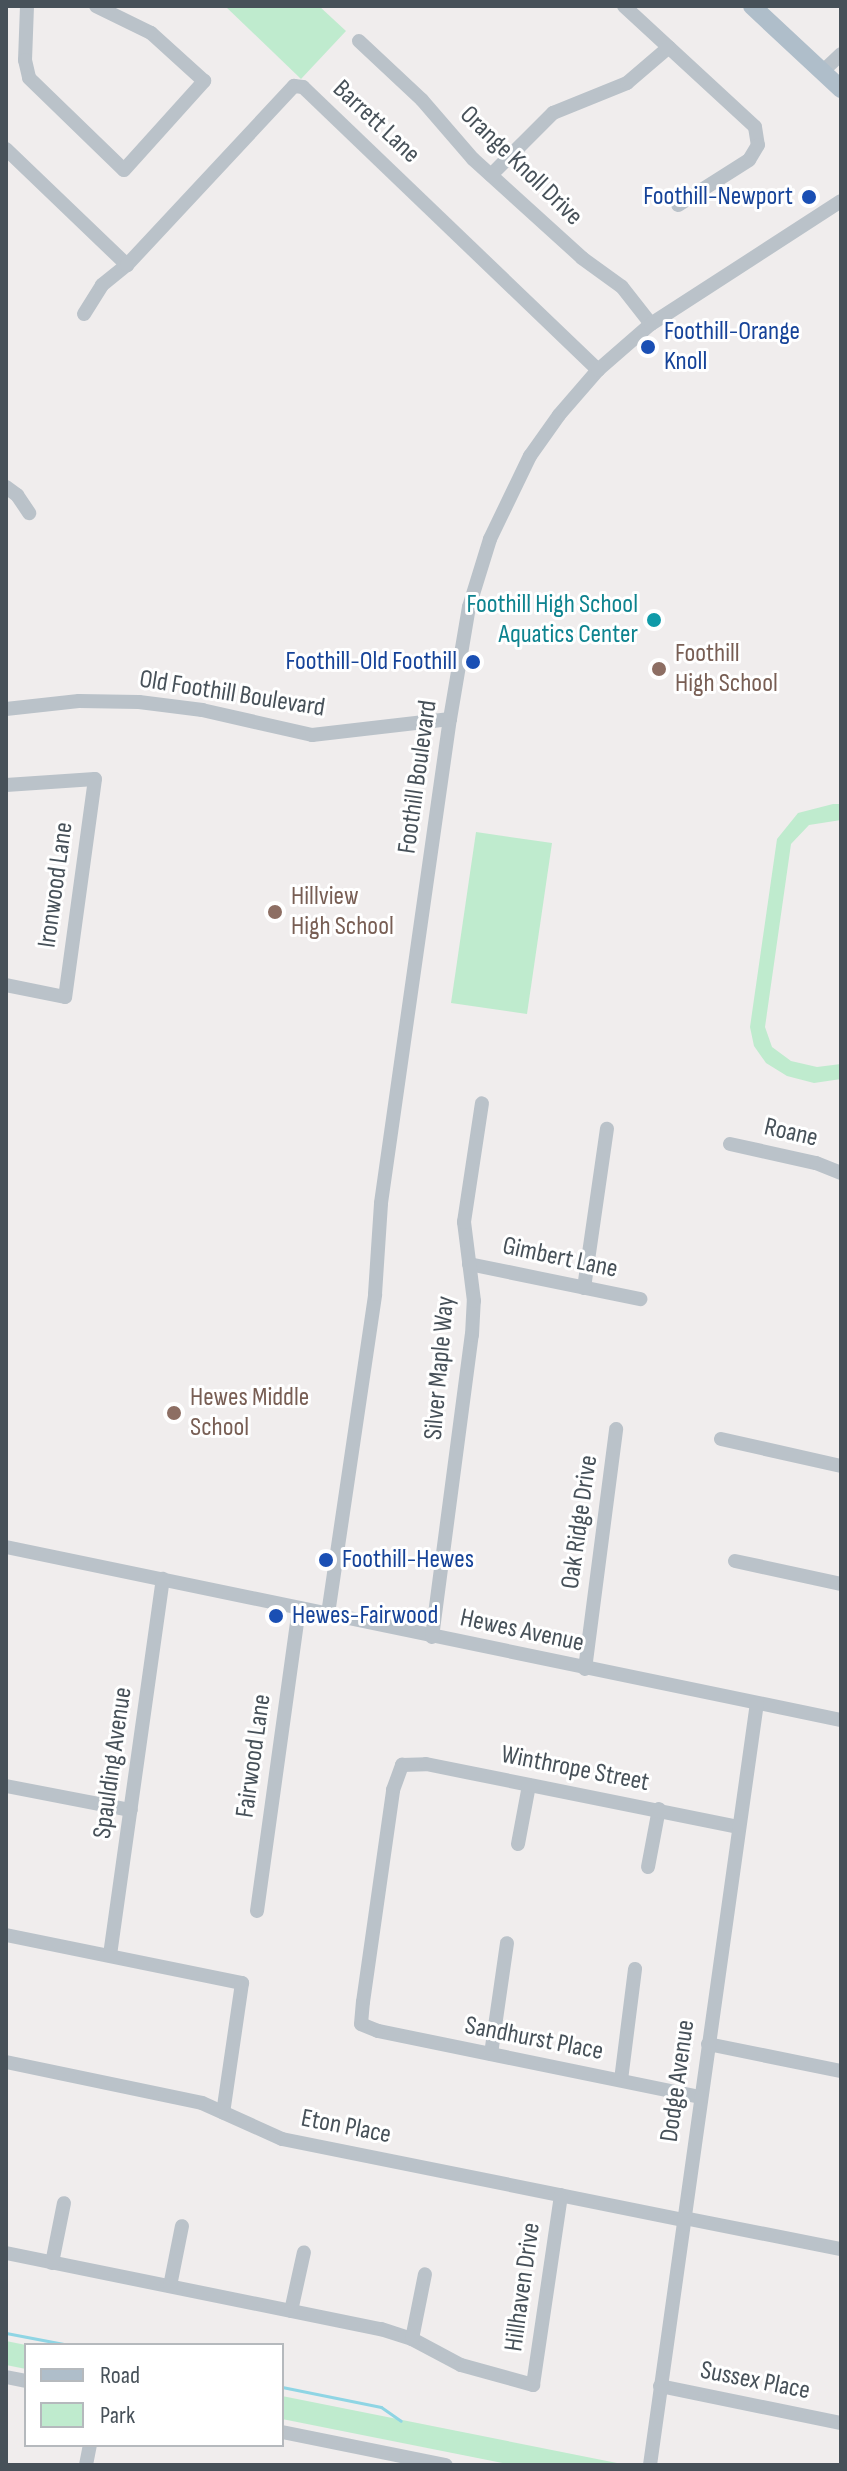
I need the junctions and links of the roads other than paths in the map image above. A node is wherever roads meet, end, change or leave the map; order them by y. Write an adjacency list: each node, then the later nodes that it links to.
1 (27, 6): 2 (street)
2 (96, 6)
3 (624, 6): 6 (street)
4 (752, 6): 8 (main road)
5 (359, 41): 11 (street, Orange Knoll Drive)
6 (669, 47): 11 (street); 13 (street)
7 (841, 54): 8 (street)
8 (823, 71): 9 (main road)
9 (841, 89)
10 (6, 149): 14 (street)
11 (491, 175): 16 (street, Orange Knoll Drive)
12 (841, 201): 16 (street, Foothill Boulevard)
13 (678, 205)
14 (127, 265): 15 (street, Barrett Lane); 17 (street, Barrett Lane)
15 (84, 314)
16 (651, 324): 17 (street, Foothill Boulevard)
17 (598, 370): 21 (street, Foothill Boulevard)
18 (6, 487): 19 (street)
19 (29, 513)
20 (6, 709): 21 (street, Old Foothill Boulevard)
21 (450, 719): 39 (street, Foothill Boulevard)
22 (6, 785): 23 (street, Ironwood Lane)
23 (6, 985)
24 (482, 1103): 28 (street, Silver Maple Way)
25 (607, 1129): 29 (street)
26 (730, 1144): 27 (street, Roane)
27 (841, 1173)
28 (469, 1264): 29 (street, Gimbert Lane); 40 (street, Silver Maple Way)
29 (584, 1288): 30 (street, Gimbert Lane)
30 (640, 1299)
31 (616, 1429): 41 (street, Oak Ridge Drive)
32 (721, 1439): 33 (street)
33 (841, 1466)
34 (6, 1547): 36 (street, Hewes Avenue)
35 (735, 1561): 37 (street)
36 (163, 1579): 38 (street, Hewes Avenue); 47 (street, Spaulding Avenue)
37 (841, 1584)
38 (299, 1608): 39 (street, Hewes Avenue); 51 (street, Fairwood Lane)
39 (328, 1614): 40 (street, Hewes Avenue)
40 (432, 1637): 41 (street, Hewes Avenue)
41 (585, 1669): 42 (street, Hewes Avenue)
42 (757, 1703): 43 (street, Hewes Avenue); 48 (street, Dodge Avenue)
43 (841, 1720)
44 (529, 1785): 46 (street, Winthrope Street); 49 (street); 56 (street, Winthrope Street)
45 (6, 1786): 47 (street)
46 (659, 1809): 48 (street, Winthrope Street); 50 (street)
47 (131, 1810): 54 (street, Spaulding Avenue)
48 (738, 1827): 57 (street, Dodge Avenue)
49 (518, 1844)
50 (648, 1867)
51 (257, 1911)
52 (6, 1935): 54 (street)
53 (507, 1943): 58 (street)
54 (110, 1955): 63 (street)
55 (635, 1969): 61 (street)
56 (361, 2024): 58 (street, Sandhurst Place)
57 (708, 2044): 60 (street); 62 (street, Dodge Avenue)
58 (491, 2054): 61 (street, Sandhurst Place)
59 (6, 2062): 63 (street, Eton Place)
60 (841, 2071)
61 (621, 2080): 62 (street, Sandhurst Place)
62 (700, 2097): 66 (street, Dodge Avenue)
63 (223, 2113): 64 (street, Eton Place)
64 (561, 2195): 66 (street, Eton Place); 75 (street, Hillhaven Drive)
65 (64, 2203): 71 (street)
66 (684, 2219): 68 (street, Eton Place); 76 (street, Dodge Avenue)
67 (182, 2226): 73 (street)
68 (841, 2249)
69 (304, 2252): 74 (street)
70 (6, 2253): 71 (street)
71 (52, 2263): 73 (street)
72 (425, 2274): 75 (street)
73 (170, 2286): 74 (street)
74 (291, 2311): 75 (street)
75 (412, 2339)
76 (660, 2386): 77 (street, Sussex Place); 80 (street, Dodge Avenue)
77 (841, 2423)
78 (284, 2432): 79 (street)
79 (446, 2465)
80 (650, 2465)

